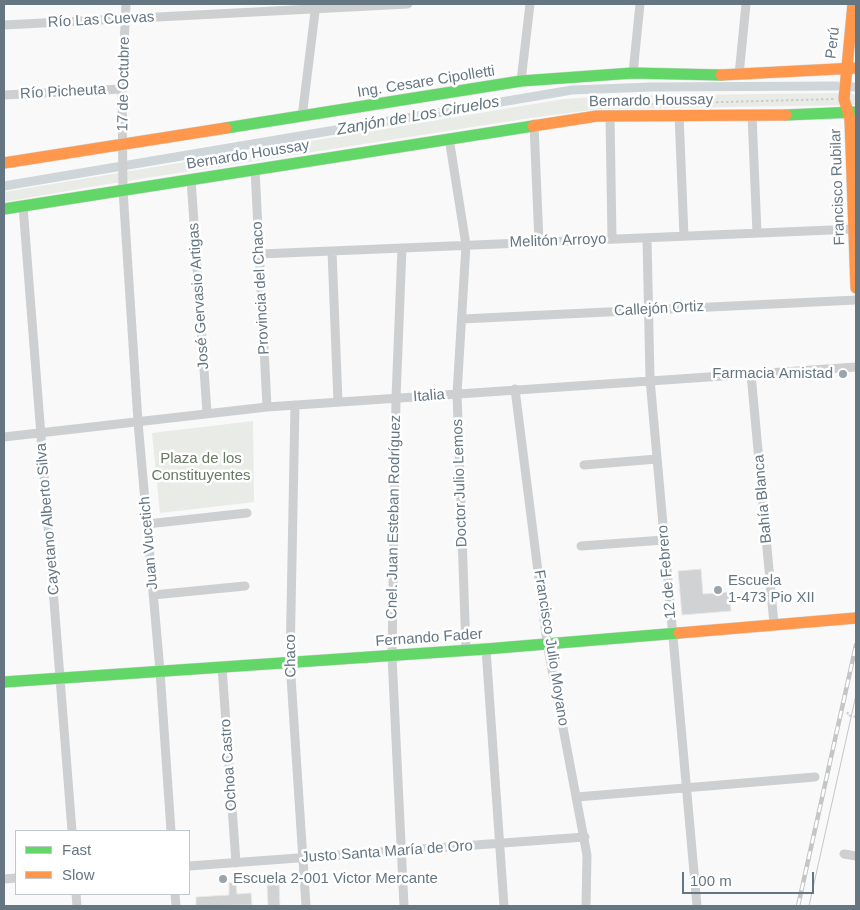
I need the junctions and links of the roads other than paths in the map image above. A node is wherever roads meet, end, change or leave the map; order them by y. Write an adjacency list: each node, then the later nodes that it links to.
1 (126, 4): 8 (street, 17 de Octubre)
2 (408, 4): 7 (street, Río Las Cuevas)
3 (530, 4): 13 (street)
4 (640, 4): 11 (street)
5 (746, 4): 12 (street)
6 (853, 4): 10 (street, Perú)
7 (316, 6): 8 (street, Río Las Cuevas); 21 (street)
8 (126, 19): 9 (street, Río Las Cuevas); 15 (street, 17 de Octubre)
9 (4, 25)
10 (850, 69): 12 (street, Ing. Cesare Cipolletti); 14 (street, Perú)
11 (633, 73): 12 (street, Ing. Cesare Cipolletti); 13 (street, Ing. Cesare Cipolletti)
12 (739, 75)
13 (521, 82): 21 (street, Ing. Cesare Cipolletti)
14 (844, 87): 17 (street, Francisco Rubilar)
15 (122, 89): 16 (street, Río Picheuta); 25 (street, 17 de Octubre)
16 (4, 95)
17 (852, 112): 20 (street, Bernardo Houssay); 24 (street, Francisco Rubilar)
18 (680, 114): 19 (street, Bernardo Houssay); 20 (street, Bernardo Houssay); 34 (street)
19 (610, 115): 22 (street, Bernardo Houssay); 36 (street)
20 (752, 115): 33 (street)
21 (302, 117): 25 (street, Ing. Cesare Cipolletti)
22 (534, 124): 23 (street, Bernardo Houssay); 37 (street)
23 (449, 138): 27 (street, Bernardo Houssay); 38 (street, Doctor Julio Lemos)
24 (854, 153): 32 (street, Francisco Rubilar)
25 (123, 159): 26 (street, Ing. Cesare Cipolletti); 29 (street, Juan Vucetich)
26 (4, 163)
27 (254, 169): 28 (street, Bernardo Houssay); 41 (street, Provincia del Chaco)
28 (191, 179): 29 (street, Bernardo Houssay); 55 (street, José Gervasio Artigas)
29 (123, 190): 30 (street, Bernardo Houssay); 56 (street, Juan Vucetich)
30 (23, 206): 31 (street, Bernardo Houssay); 57 (street, Cayetano Alberto Silva)
31 (4, 209)
32 (855, 228): 33 (street, Melitón Arroyo); 42 (street, Francisco Rubilar)
33 (757, 233): 34 (street, Melitón Arroyo)
34 (684, 236): 35 (street, Melitón Arroyo)
35 (647, 238): 36 (street, Melitón Arroyo); 44 (street, 12 de Febrero)
36 (612, 239): 37 (street, Melitón Arroyo)
37 (539, 242): 38 (street, Melitón Arroyo)
38 (466, 246): 39 (street, Melitón Arroyo); 45 (street, Doctor Julio Lemos)
39 (402, 248): 40 (street, Melitón Arroyo); 51 (street, Cnel. Juan Esteban Rodríguez)
40 (332, 251): 41 (street, Melitón Arroyo); 52 (street)
41 (260, 254): 54 (street, Provincia del Chaco)
42 (856, 288)
43 (856, 300): 44 (street, Callejón Ortiz)
44 (648, 310): 45 (street, Callejón Ortiz); 48 (street, 12 de Febrero)
45 (462, 319): 50 (street, Doctor Julio Lemos)
46 (856, 367): 47 (street, Italia)
47 (751, 374): 48 (street, Italia); 68 (street, Bahía Blanca)
48 (650, 380): 49 (street, Italia); 59 (street, 12 de Febrero)
49 (515, 390): 50 (street, Italia); 70 (street, Francisco Julio Moyano)
50 (457, 394): 51 (street, Italia); 72 (street, Doctor Julio Lemos)
51 (396, 398): 52 (street, Italia); 73 (street, Cnel. Juan Esteban Rodríguez)
52 (338, 402): 53 (street, Italia)
53 (295, 405): 54 (street, Italia); 74 (street, Chaco)
54 (267, 407): 55 (street, Italia)
55 (207, 413): 56 (street, Italia)
56 (138, 422): 57 (street, Italia); 62 (street, Juan Vucetich)
57 (40, 433): 58 (street, Italia); 77 (street, Cayetano Alberto Silva)
58 (4, 437)
59 (657, 459): 60 (street); 63 (street, 12 de Febrero)
60 (584, 465)
61 (248, 514): 62 (street)
62 (147, 524): 66 (street, Juan Vucetich)
63 (664, 540): 64 (street); 69 (street, 12 de Febrero)
64 (581, 546)
65 (245, 586): 66 (street)
66 (153, 595): 76 (street, Juan Vucetich)
67 (856, 618): 68 (street, Fernando Fader)
68 (774, 624): 69 (street, Fernando Fader)
69 (672, 633): 70 (street, Fernando Fader); 80 (street, 12 de Febrero)
70 (547, 644): 71 (street, Fernando Fader); 81 (street, Francisco Julio Moyano)
71 (486, 649): 72 (street, Fernando Fader); 85 (street)
72 (466, 650): 73 (street, Fernando Fader)
73 (392, 656): 74 (street, Fernando Fader); 86 (street, Cnel. Juan Esteban Rodríguez)
74 (290, 662): 75 (street, Fernando Fader); 89 (street, Chaco)
75 (222, 667): 76 (street, Fernando Fader); 90 (street, Ochoa Castro)
76 (160, 671): 77 (street, Fernando Fader); 83 (street, Juan Vucetich)
77 (62, 679): 78 (street, Fernando Fader); 82 (street, Cayetano Alberto Silva)
78 (4, 682)
79 (815, 777): 80 (street)
80 (686, 788): 81 (street); 96 (street, 12 de Febrero)
81 (577, 797): 84 (street, Francisco Julio Moyano)
82 (72, 830)
83 (171, 830)
84 (585, 837): 85 (street, Justo Santa María de Oro); 95 (street, Francisco Julio Moyano)
85 (500, 844): 86 (street, Justo Santa María de Oro); 94 (street)
86 (401, 851): 89 (street, Justo Santa María de Oro); 93 (street, Cnel. Juan Esteban Rodríguez)
87 (844, 854): 88 (street)
88 (856, 856)
89 (302, 858): 90 (street, Justo Santa María de Oro); 92 (street, Chaco)
90 (236, 863): 91 (street, Justo Santa María de Oro)
91 (190, 866)
92 (306, 906)
93 (404, 906)
94 (504, 906)
95 (586, 906)
96 (697, 906)

